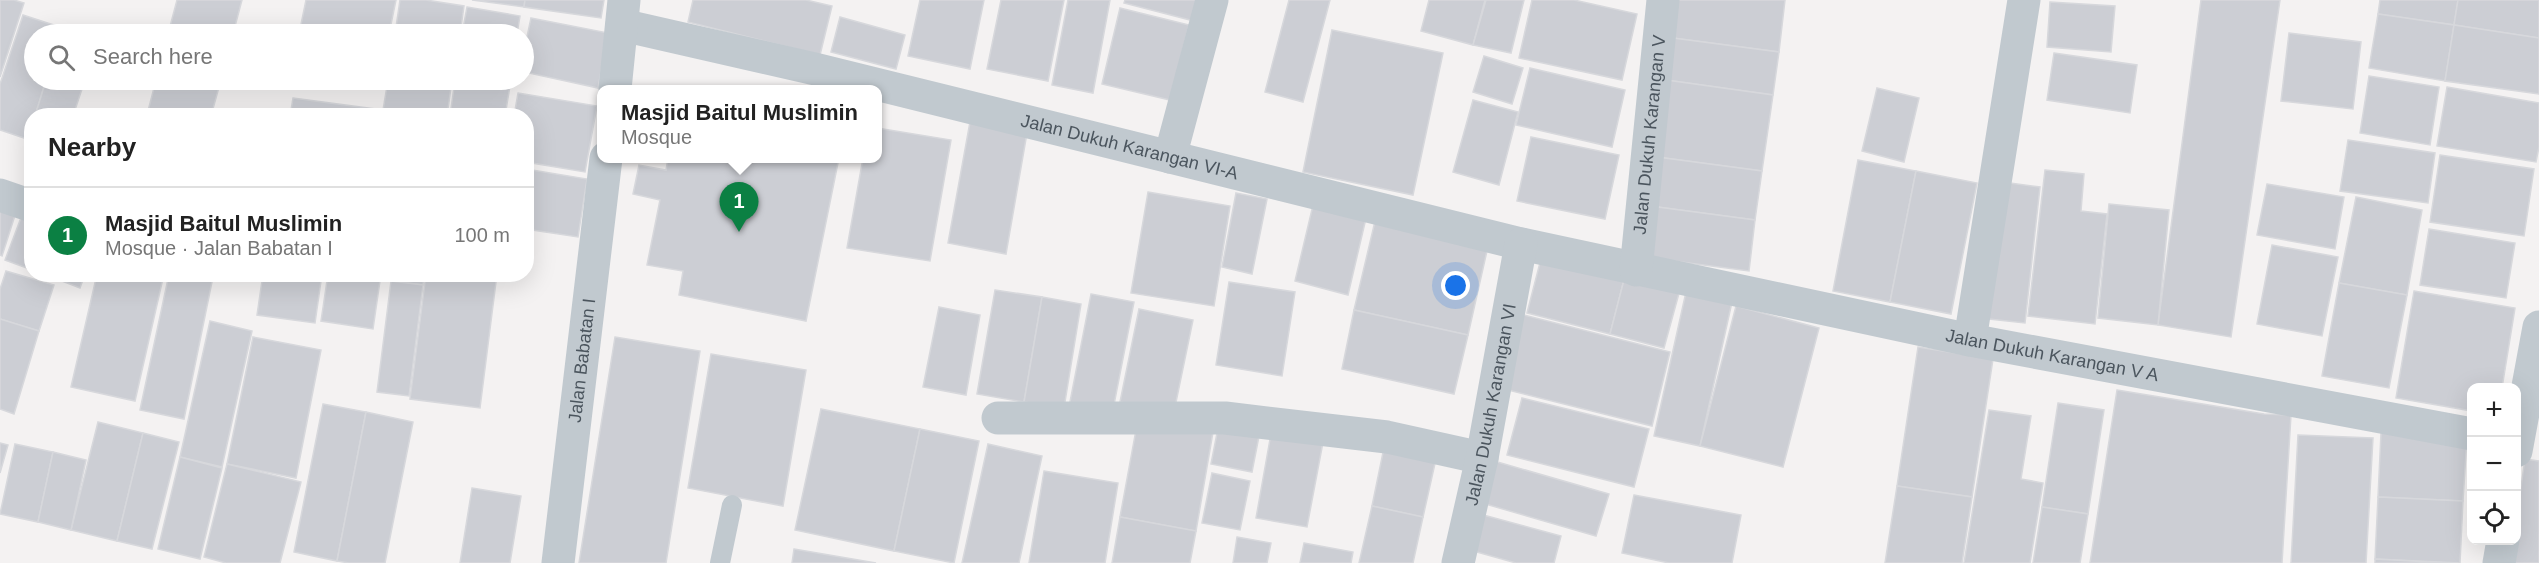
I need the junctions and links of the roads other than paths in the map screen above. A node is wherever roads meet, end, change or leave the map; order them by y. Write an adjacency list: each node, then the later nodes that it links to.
1 (1212, 0): 8 (street)
2 (1663, 0): 13 (street, Jalan Dukuh Karangan V)
3 (2024, 0): 15 (street)
4 (623, 13): 5 (street); 6 (street, Jalan Dukuh Karangan VI-A)
5 (616, 85)
6 (880, 85)
7 (882, 86): 8 (street, Jalan Dukuh Karangan VI-A)
8 (1170, 157): 12 (street, Jalan Dukuh Karangan VI-A)
9 (606, 163): 22 (street, Jalan Babatan I)
10 (0, 195): 11 (street)
11 (24, 203)
12 (1521, 244): 13 (street, Jalan Dukuh Karangan VI-A); 19 (street, Jalan Dukuh Karangan VI)
13 (1636, 270): 15 (street, Jalan Dukuh Karangan V A)
14 (2539, 327): 18 (street)
15 (1970, 340): 17 (street, Jalan Dukuh Karangan V A)
16 (998, 418): 19 (street)
17 (2467, 433)
18 (2522, 446)
19 (1482, 458): 24 (street, Jalan Dukuh Karangan VI)
20 (732, 505): 23 (lane)
21 (2502, 545): 25 (street)
22 (558, 563)
23 (720, 563)
24 (1458, 563)
25 (2499, 563)

